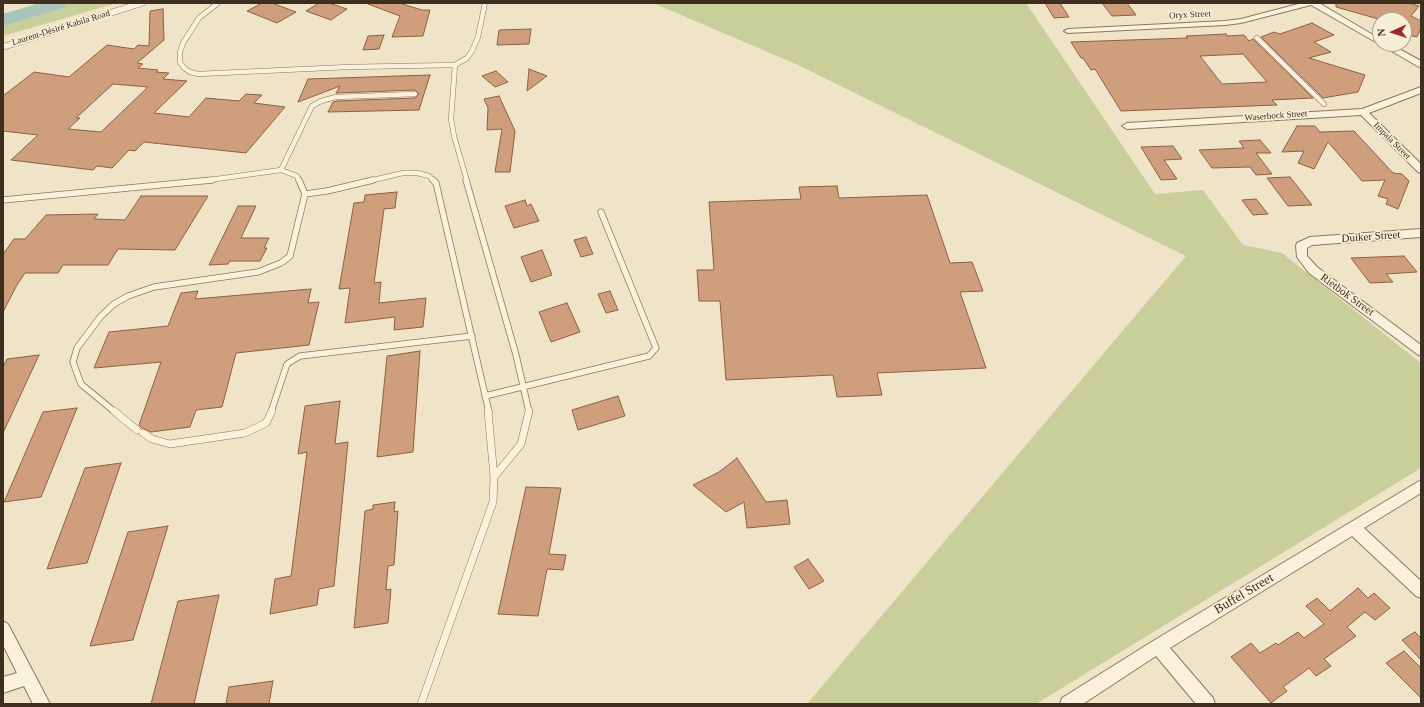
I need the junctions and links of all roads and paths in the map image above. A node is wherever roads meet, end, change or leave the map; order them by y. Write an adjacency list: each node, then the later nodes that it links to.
1 (142, 3): 8 (street, Laurent-Désiré Kabila Road)
2 (218, 3): 10 (lane)
3 (485, 3): 10 (lane)
4 (1312, 3): 5 (street, Oryx Street); 6 (street)
5 (1068, 31)
6 (1372, 37)
7 (1257, 38): 14 (lane)
8 (3, 47)
9 (1398, 52): 11 (street)
10 (455, 65): 27 (lane)
11 (1421, 65)
12 (1421, 90): 15 (street, Waserbock Street)
13 (415, 94): 18 (lane)
14 (1324, 104): 16 (street)
15 (1364, 112): 16 (street, Waserbock Street); 19 (street, Impala Street)
16 (1331, 113): 17 (street, Waserbock Street)
17 (1127, 126)
18 (281, 170): 20 (lane); 21 (lane)
19 (1421, 170)
20 (305, 194): 25 (lane); 25 (lane)
21 (3, 200)
22 (601, 212): 27 (lane)
23 (1421, 233): 24 (street, Duiker Street)
24 (1322, 240): 26 (street, Rietbok Street)
25 (472, 336): 28 (lane)
26 (1421, 350)
27 (523, 387): 28 (lane); 29 (lane)
28 (485, 396): 29 (lane)
29 (494, 478): 38 (lane)
30 (1421, 486): 31 (street, Buffel Street)
31 (1354, 528): 32 (street); 34 (street, Buffel Street)
32 (1421, 591)
33 (3, 629): 35 (street)
34 (1158, 646): 39 (street, Buffel Street); 40 (street)
35 (28, 677): 36 (street); 37 (street)
36 (3, 685)
37 (42, 704)
38 (421, 704)
39 (1068, 704)
40 (1207, 704)

